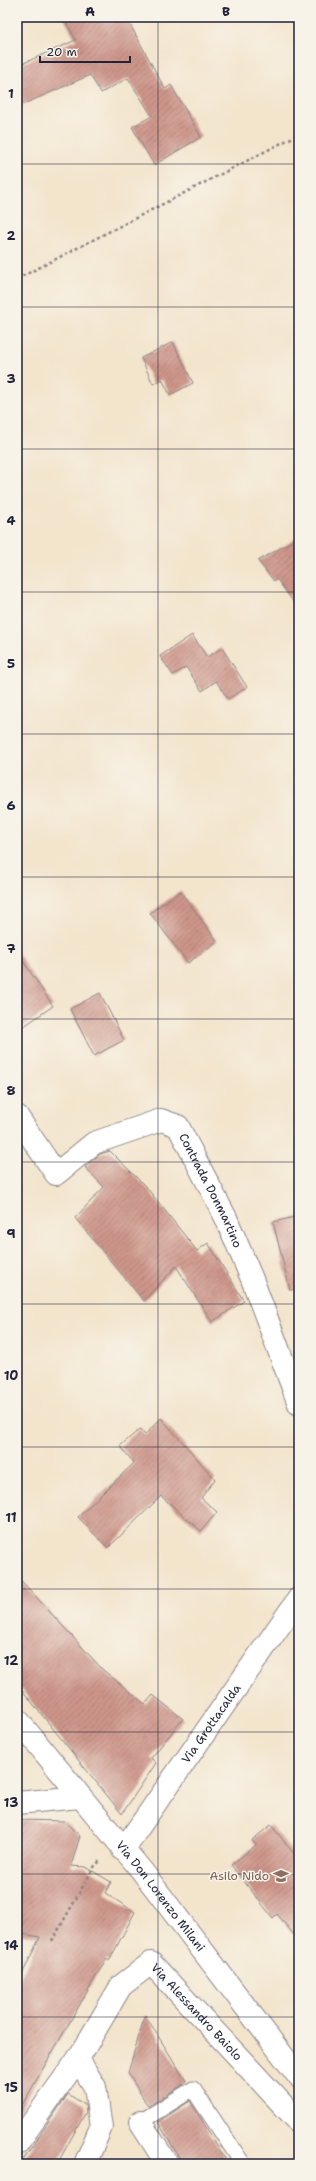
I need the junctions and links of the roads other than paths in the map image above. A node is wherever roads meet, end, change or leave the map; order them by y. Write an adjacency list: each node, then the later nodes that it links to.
1 (17, 1116): 2 (street, Contrada Donmartino)
2 (299, 1404)
3 (299, 1598): 7 (street, Via Grottacalda)
4 (17, 1720): 5 (street, Via Don Lorenzo Milani)
5 (80, 1797): 6 (street); 7 (street, Via Don Lorenzo Milani)
6 (17, 1803)
7 (120, 1846): 9 (street, Via Don Lorenzo Milani)
8 (78, 2059): 11 (street, Via Alessandro Baiolo); 12 (street, Via Alessandro Baiolo); 13 (street)
9 (299, 2077)
10 (140, 2122): 14 (street); 15 (lane)
11 (299, 2122)
12 (17, 2144)
13 (86, 2164)
14 (166, 2164)
15 (243, 2164)

